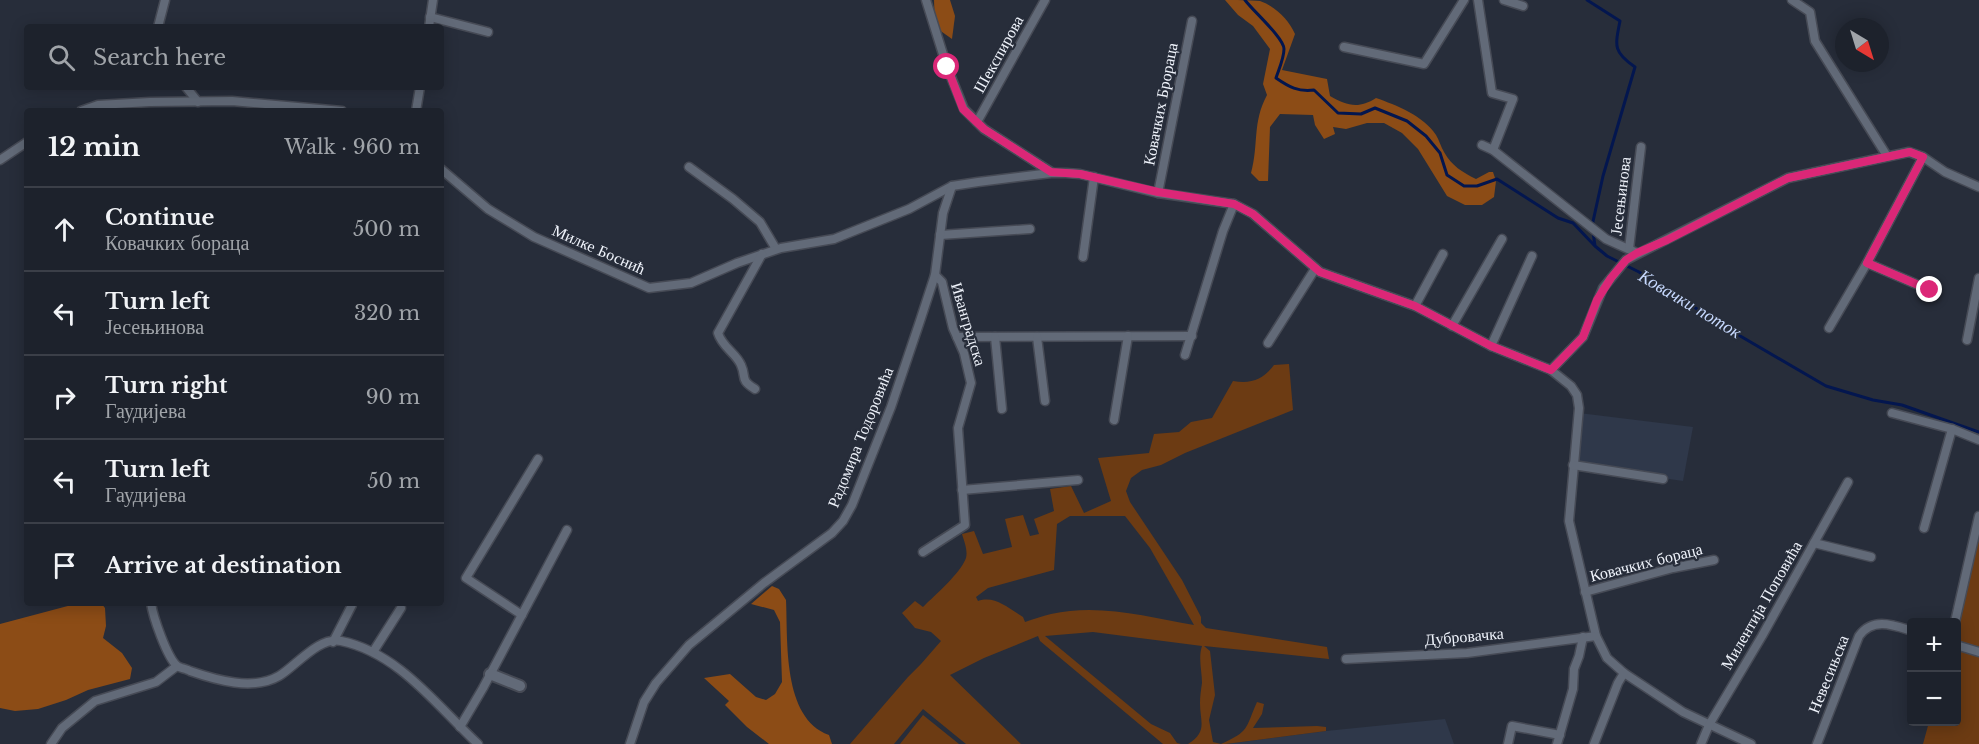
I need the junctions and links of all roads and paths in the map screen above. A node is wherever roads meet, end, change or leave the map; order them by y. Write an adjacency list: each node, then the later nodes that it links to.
1 (165, 0): 12 (street)
2 (433, 0): 10 (street)
3 (926, 0): 22 (street, Ковачких бораца)
4 (1045, 0): 22 (street, Шекспирова)
5 (1464, 0): 15 (street)
6 (1478, 0): 26 (street)
7 (1504, 0): 9 (street)
8 (1792, 0): 27 (street)
9 (1523, 6)
10 (430, 17): 13 (street); 14 (street)
11 (1192, 21): 36 (street, Ковачких Брораца)
12 (159, 24)
13 (429, 24)
14 (488, 32)
15 (1344, 47)
16 (188, 90): 18 (street)
17 (420, 90): 21 (street)
18 (198, 102): 19 (street); 20 (street)
19 (90, 108)
20 (307, 108)
21 (416, 108)
22 (977, 122): 32 (street, Ковачких бораца)
23 (24, 144): 29 (street)
24 (1482, 145): 26 (street)
25 (1641, 147): 42 (street, Јесењинова)
26 (1492, 150): 42 (street)
27 (1887, 156): 28 (street, Јесењинова); 42 (street, Јесењинова)
28 (1923, 157): 35 (street, Јесењинова); 47 (street)
29 (0, 160)
30 (689, 167): 41 (street)
31 (444, 172): 43 (street, Милке Боснић)
32 (1051, 172): 33 (street, Ковачких бораца); 34 (street, Ковачких бораца)
33 (1094, 177): 36 (street, Ковачких бораца); 46 (street)
34 (952, 186): 39 (street, Радомира Тодоровића); 41 (street, Милке Боснић)
35 (1979, 187)
36 (1158, 192): 37 (street, Ковачких бораца)
37 (1234, 204): 48 (street, Ковачких бораца); 56 (street)
38 (1030, 229): 39 (street)
39 (940, 235): 49 (street, Радомира Тодоровића)
40 (1502, 239): 53 (street)
41 (776, 249): 43 (street, Милке Боснић)
42 (1633, 251): 64 (street, Јесењинова)
43 (762, 254): 65 (street)
44 (1443, 254): 52 (street)
45 (1532, 256): 62 (street)
46 (1083, 258)
47 (1867, 263): 51 (street); 54 (street)
48 (1315, 269): 52 (street, Ковачких бораца); 61 (street)
49 (935, 275): 57 (street, Иванградска); 108 (street, Радомира Тодоровића)
50 (1979, 278): 60 (street)
51 (1930, 290)
52 (1415, 306): 53 (street, Ковачких бораца)
53 (1452, 326): 62 (street, Ковачких бораца)
54 (1829, 328)
55 (1128, 336): 56 (street); 59 (street); 69 (street)
56 (1192, 336): 63 (street)
57 (957, 337): 58 (street); 77 (street, Иванградска)
58 (995, 337): 59 (street); 67 (street)
59 (1037, 337): 66 (street)
60 (1967, 340)
61 (1268, 343)
62 (1491, 346): 64 (street, Ковачких бораца)
63 (1185, 355)
64 (1551, 370): 73 (street, Ковачких бораца)
65 (755, 389)
66 (1045, 401)
67 (1002, 410)
68 (1892, 414): 70 (street)
69 (1114, 420)
70 (1952, 429): 71 (street); 79 (street)
71 (1979, 440)
72 (538, 459): 89 (street)
73 (1573, 465): 74 (street); 85 (street, Ковачких бораца)
74 (1663, 479)
75 (1078, 480): 77 (street)
76 (1848, 482): 81 (street, Милентија Поповића)
77 (962, 490): 82 (street, Иванградска)
78 (1979, 516): 90 (street)
79 (1924, 528)
80 (567, 530): 89 (street)
81 (1814, 543): 83 (street); 103 (street, Милентија Поповића)
82 (923, 552)
83 (1871, 557)
84 (1714, 561): 85 (street, Ковачких бораца)
85 (1585, 592): 92 (street, Ковачких бораца)
86 (152, 606): 99 (street)
87 (351, 606): 94 (street)
88 (400, 608): 96 (street)
89 (522, 615): 101 (street)
90 (1956, 618)
91 (1907, 630): 114 (street, Невесињска)
92 (1596, 636): 93 (street, Дубровачка); 100 (street, Ковачких бораца)
93 (1583, 637): 98 (street, Дубровачка); 105 (street)
94 (333, 642): 96 (street); 99 (street)
95 (1961, 647): 97 (street)
96 (373, 652): 104 (street)
97 (1979, 652)
98 (1346, 659)
99 (177, 666): 106 (street)
100 (1624, 673): 103 (street, Ковачких бораца); 111 (street)
101 (490, 674): 102 (street); 104 (street)
102 (520, 686)
103 (1709, 724): 112 (street, Милентија Поповића); 113 (street, Ковачких бораца)
104 (460, 727): 107 (street)
105 (1560, 735): 109 (street); 110 (street)
106 (51, 744)
107 (478, 744)
108 (630, 744)
109 (1508, 744)
110 (1557, 744)
111 (1594, 744)
112 (1701, 744)
113 (1751, 744)
114 (1817, 744)

